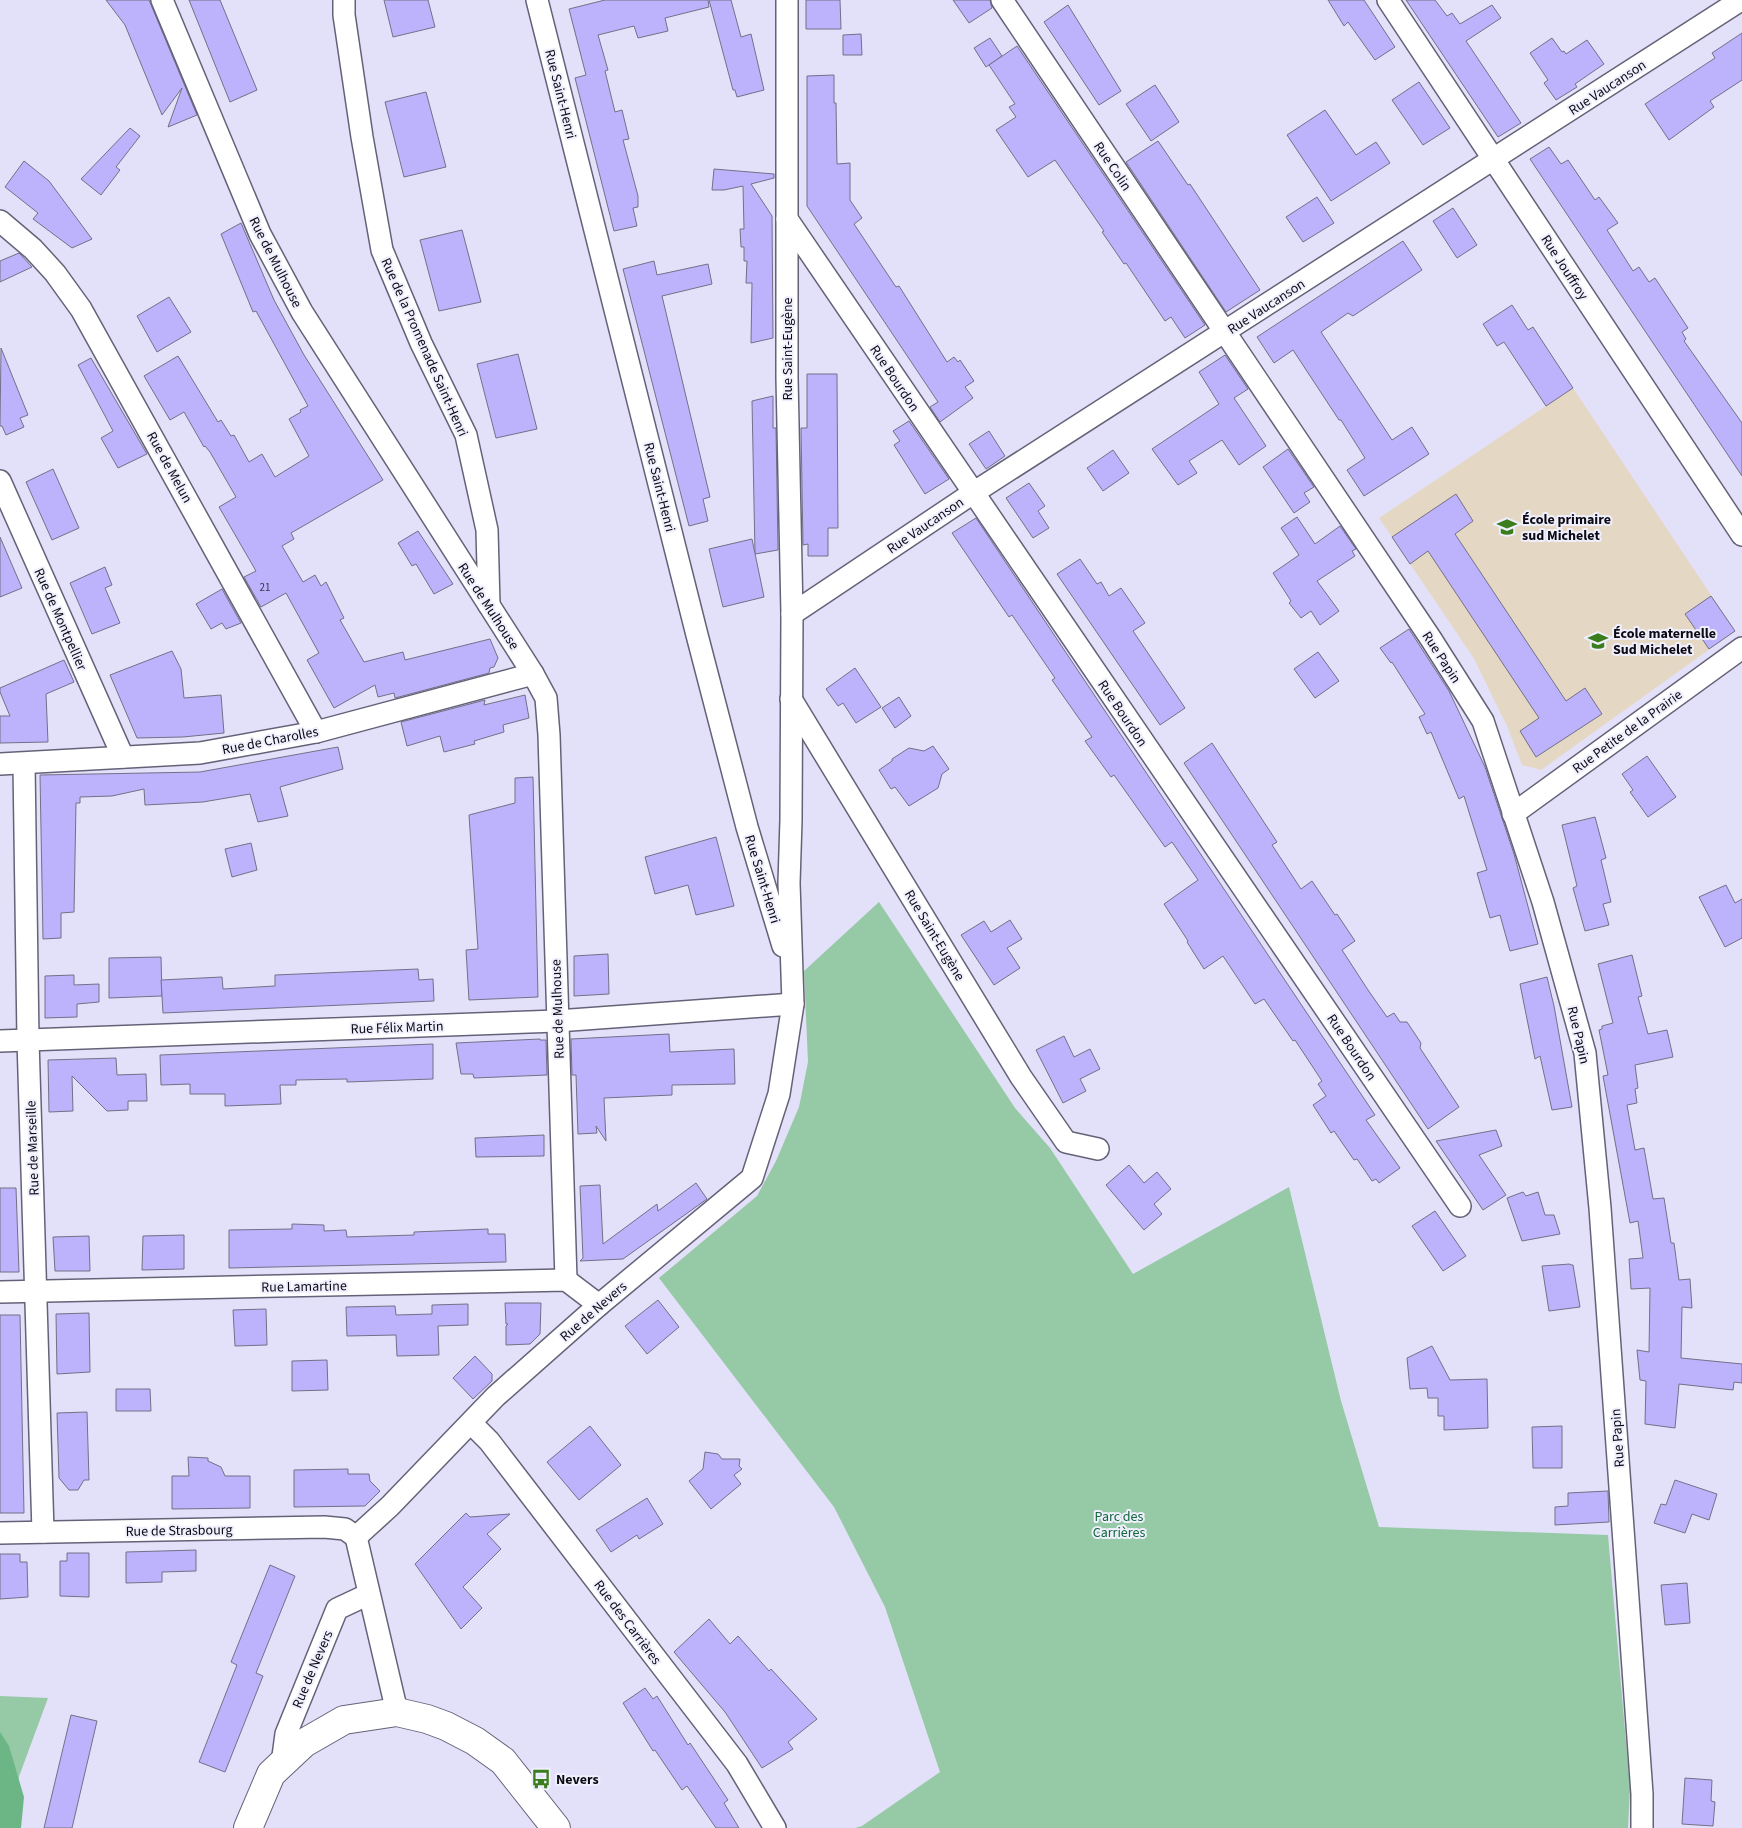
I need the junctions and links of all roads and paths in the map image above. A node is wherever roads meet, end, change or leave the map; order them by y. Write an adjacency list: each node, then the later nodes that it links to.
1 (162, 0): 15 (street, Rue de Mulhouse)
2 (344, 0): 15 (street, Rue de la Promenade Saint-Henri)
3 (537, 0): 25 (street, Rue Saint-Henri)
4 (788, 0): 9 (street, Rue Saint-Eugène)
5 (1002, 0): 11 (street, Rue Colin)
6 (1388, 0): 8 (street, Rue Jouffroy)
7 (1741, 0): 8 (street, Rue Vaucanson)
8 (1494, 160): 11 (street, Rue Vaucanson); 14 (street, Rue Jouffroy)
9 (787, 219): 13 (street, Rue Bourdon); 16 (street, Rue Saint-Eugène)
10 (0, 221): 20 (street, Rue de Melun)
11 (1224, 332): 13 (street, Rue Vaucanson); 24 (street, Rue Papin)
12 (0, 481): 21 (street, Rue de Montpellier)
13 (973, 493): 16 (street, Rue Vaucanson); 31 (street, Rue Bourdon)
14 (1742, 535)
15 (488, 605): 18 (street, Rue de Mulhouse)
16 (792, 614): 19 (street, Rue Saint-Eugène)
17 (1742, 648): 24 (street, Rue Petite de la Prairie)
18 (533, 674): 20 (street, Rue de Charolles); 27 (street, Rue de Mulhouse)
19 (790, 698): 25 (street, Rue Saint-Eugène); 30 (street, Rue Saint-Eugène)
20 (316, 732): 21 (street, Rue de Charolles)
21 (123, 758): 23 (street, Rue de Charolles)
22 (0, 764): 23 (street, Rue de Charolles)
23 (24, 764): 28 (street, Rue de Marseille)
24 (1513, 814): 46 (street, Rue Papin)
25 (791, 972): 26 (street, Rue Saint-Eugène)
26 (793, 1004): 27 (street, Rue Félix Martin); 35 (street, Rue de Nevers)
27 (557, 1021): 28 (street, Rue Félix Martin); 32 (street, Rue de Mulhouse)
28 (28, 1040): 29 (street, Rue Félix Martin); 34 (street, Rue de Marseille)
29 (0, 1041)
30 (1098, 1149)
31 (1460, 1206)
32 (566, 1280): 34 (street, Rue Lamartine); 35 (street)
33 (0, 1292): 34 (street, Rue Lamartine)
34 (36, 1292): 37 (street, Rue de Marseille)
35 (599, 1305): 36 (street, Rue de Nevers)
36 (471, 1423): 39 (street, Rue de Nevers); 45 (street, Rue des Carrières)
37 (43, 1532): 38 (street, Rue de Strasbourg); 39 (street, Rue de Strasbourg)
38 (0, 1533)
39 (356, 1537): 40 (street)
40 (369, 1594): 41 (street); 42 (street, Rue de Nevers)
41 (397, 1712): 42 (main road); 44 (main road)
42 (276, 1769): 43 (main road, Rue de Nevers)
43 (248, 1828)
44 (556, 1828)
45 (775, 1828)
46 (1642, 1828)

